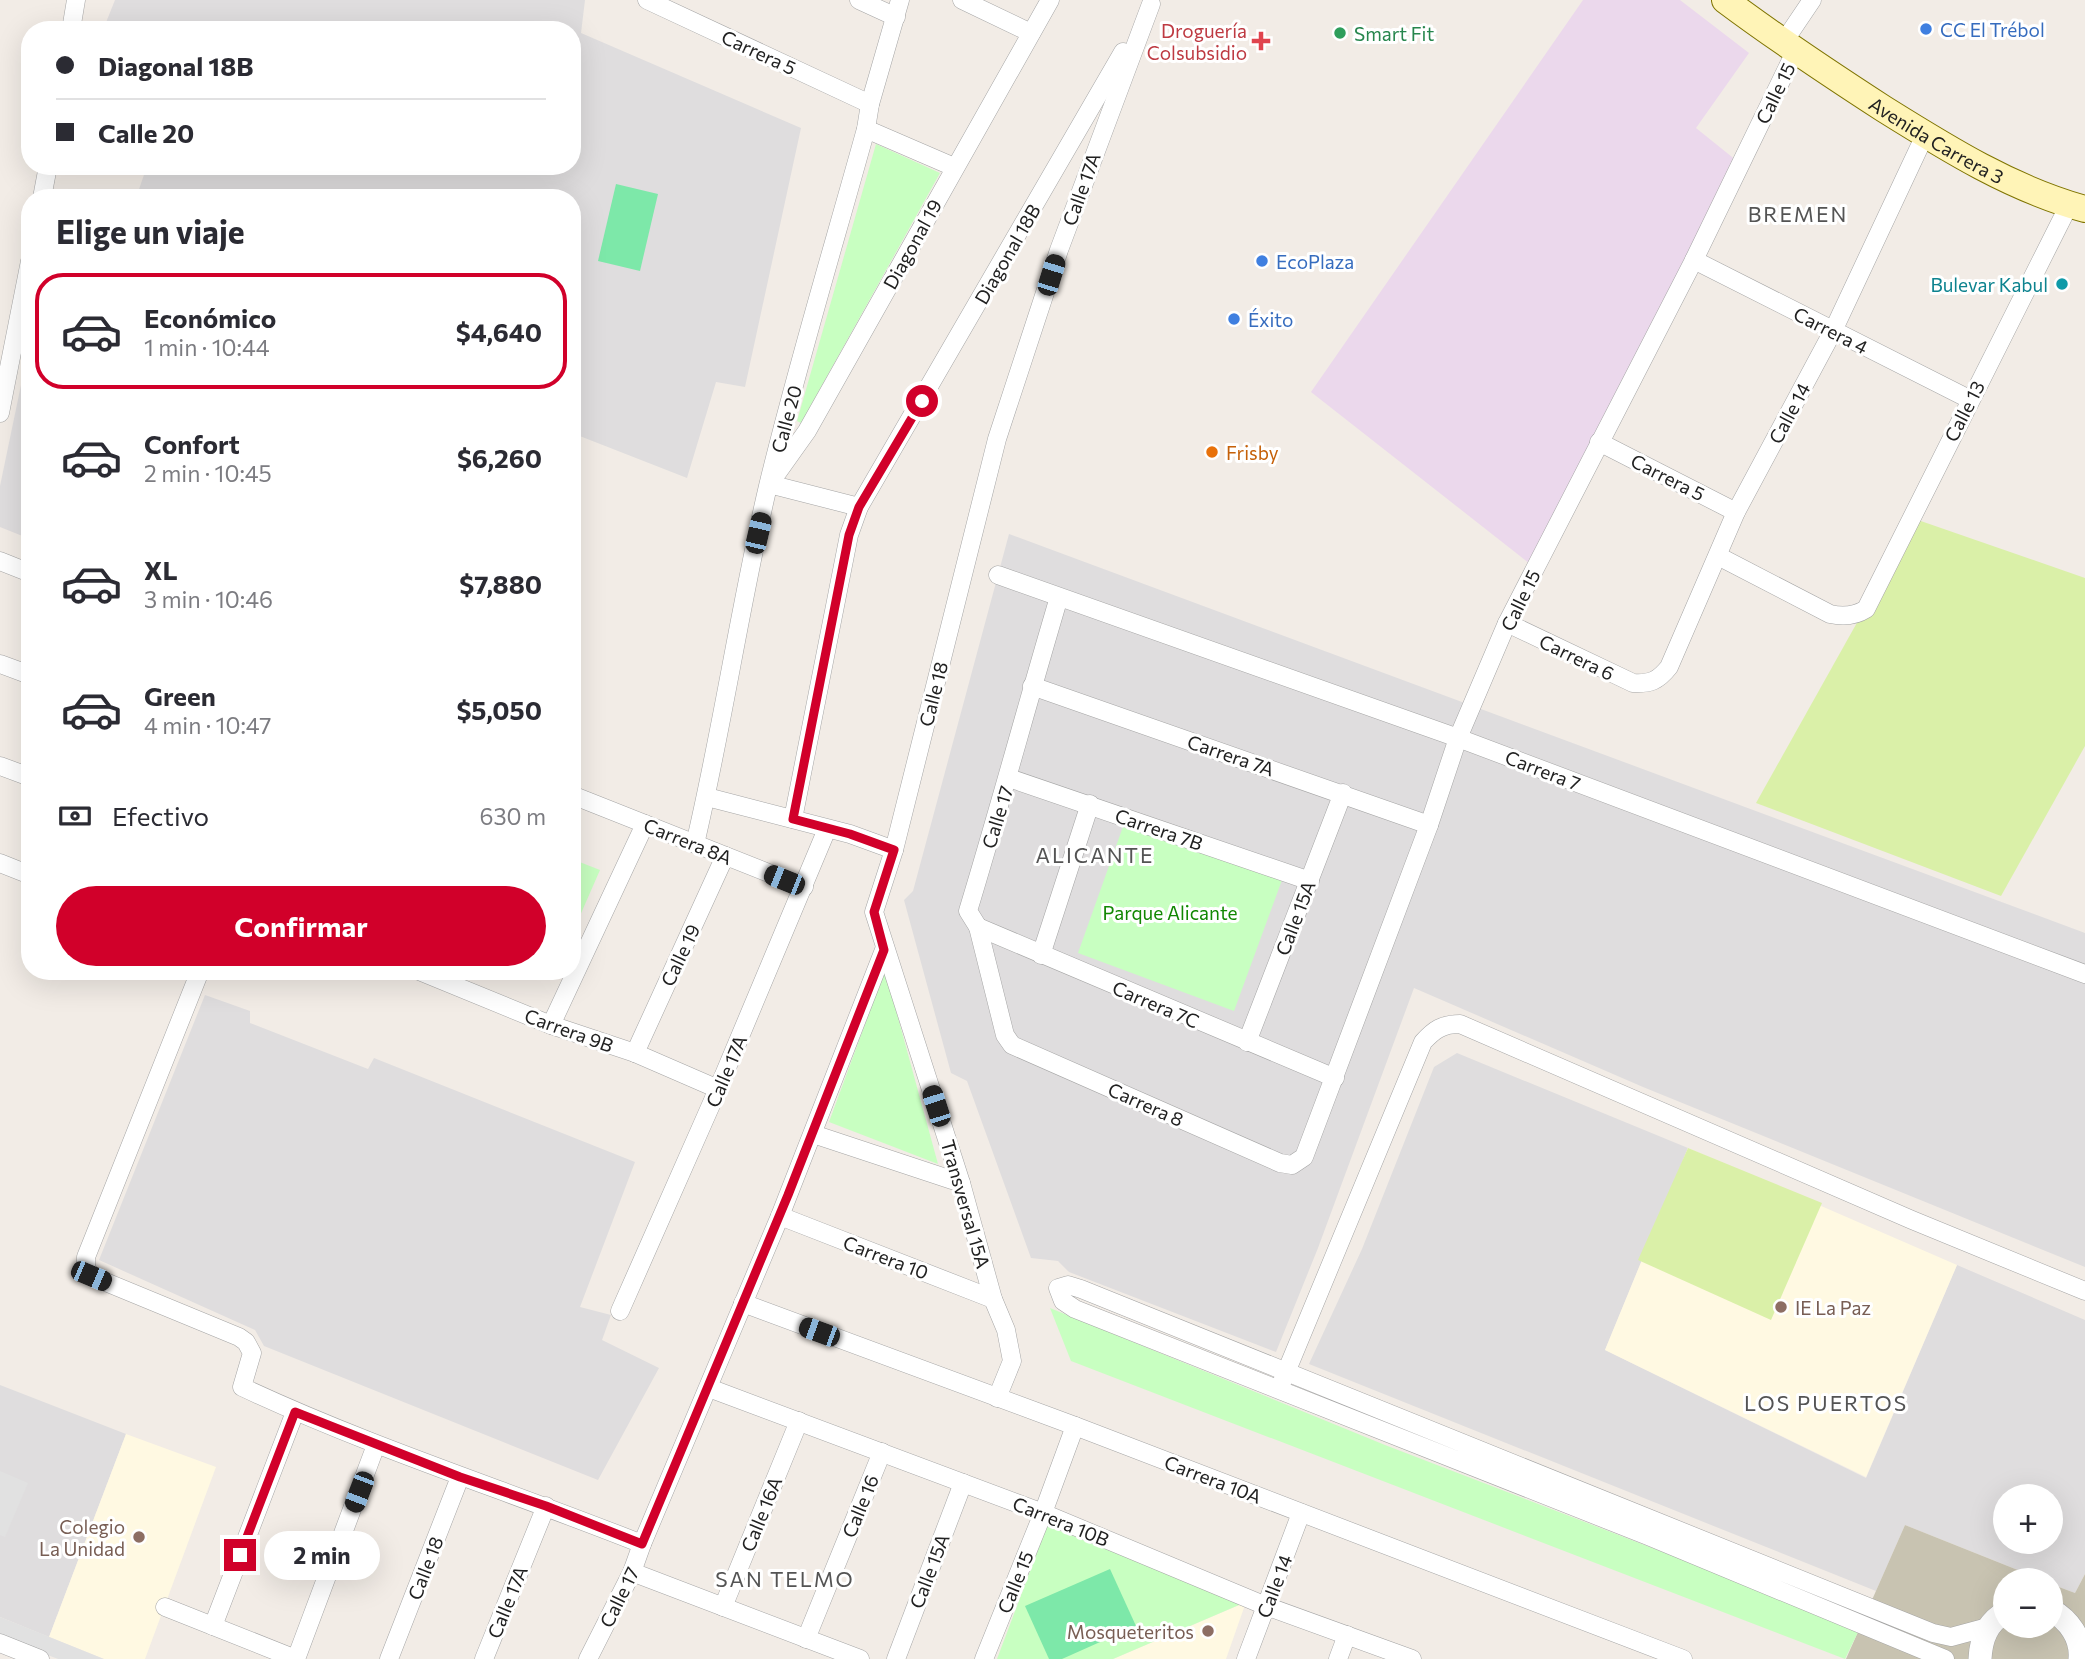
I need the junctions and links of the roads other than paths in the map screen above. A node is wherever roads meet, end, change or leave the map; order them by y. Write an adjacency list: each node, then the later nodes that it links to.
1 (76, 0): 10 (street)
2 (647, 0): 13 (street, Carrera 5)
3 (859, 0): 9 (street)
4 (962, 0): 11 (street)
5 (1050, 0): 11 (street, Diagonal 19)
6 (1725, 0): 12 (main road, Avenida Carrera 3)
7 (1812, 0): 12 (street, Calle 15)
8 (1152, 2): 25 (street, Diagonal 18B); 27 (street, Calle 17A)
9 (898, 8): 13 (street, Calle 20)
10 (72, 21)
11 (1031, 33): 16 (street, Diagonal 19)
12 (1789, 48): 15 (main road, Avenida Carrera 3); 18 (street, Calle 15)
13 (870, 104): 14 (street, Calle 20)
14 (866, 129): 16 (street); 24 (street, Calle 20)
15 (1925, 135): 17 (main road, Avenida Carrera 3); 20 (street, Calle 14)
16 (954, 167): 24 (street, Diagonal 19)
17 (2077, 207): 21 (street, Calle 13)
18 (1694, 260): 20 (street, Carrera 4); 23 (street, Calle 15)
19 (21, 307): 22 (street)
20 (1833, 331): 21 (street, Carrera 4); 26 (street, Calle 14)
21 (1969, 399): 28 (street, Calle 13)
22 (0, 413)
23 (1600, 442): 26 (street, Carrera 5); 33 (street, Calle 15)
24 (769, 484): 25 (street); 43 (street, Calle 20)
25 (859, 507): 46 (street, Diagonal 18B)
26 (1736, 512): 28 (street, Calle 14)
27 (972, 537): 51 (street, Calle 18)
28 (1718, 556): 36 (street, Calle 14)
29 (0, 561): 30 (street)
30 (21, 569)
31 (998, 575): 32 (street, Carrera 7)
32 (1059, 597): 37 (street, Calle 17); 38 (street, Carrera 7)
33 (1507, 623): 36 (street, Carrera 6); 38 (street, Calle 15)
34 (0, 664): 35 (street)
35 (21, 672)
36 (1648, 684)
37 (1032, 686): 41 (street, Calle 17); 42 (street, Carrera 7A)
38 (1458, 738): 48 (street, Calle 15); 61 (street, Carrera 7)
39 (0, 766): 40 (street)
40 (21, 774)
41 (1009, 778): 45 (street, Carrera 7B); 57 (street, Calle 17)
42 (1343, 793): 48 (street, Carrera 7A); 55 (street, Calle 15A)
43 (706, 797): 46 (street); 50 (street, Calle 20)
44 (581, 799): 47 (street, Carrera 8A)
45 (1090, 804): 55 (street, Carrera 7B); 59 (street)
46 (793, 819): 49 (street)
47 (645, 824): 50 (street, Carrera 8A); 60 (street)
48 (1429, 825): 69 (street, Calle 15)
49 (827, 829): 51 (street); 56 (street, Calle 17A)
50 (695, 844): 52 (street, Carrera 8A)
51 (894, 850): 58 (street, Transversal 15A)
52 (725, 856): 56 (street, Carrera 8A); 68 (street, Calle 19)
53 (0, 863): 54 (street)
54 (21, 871)
55 (1310, 881): 67 (street, Calle 15A)
56 (804, 887): 70 (street, Calle 17A)
57 (978, 927): 59 (street, Carrera 7C); 66 (street, Calle 17)
58 (884, 950): 71 (street, Calle 17); 73 (street, Transversal 15A)
59 (1041, 956): 67 (street, Carrera 7C)
60 (581, 961)
61 (2085, 974)
62 (196, 980): 83 (street)
63 (441, 980): 65 (street, Carrera 9B)
64 (572, 980): 65 (street)
65 (551, 1025): 68 (street, Carrera 9B)
66 (1005, 1035): 72 (street, Carrera 8)
67 (1247, 1042): 69 (street, Carrera 7C)
68 (635, 1053): 70 (street, Carrera 9B)
69 (1335, 1078): 72 (street, Calle 15)
70 (718, 1089): 78 (street, Calle 17A)
71 (813, 1134): 73 (street); 74 (street, Calle 17)
72 (1292, 1165)
73 (961, 1184): 76 (street, Transversal 15A)
74 (780, 1216): 76 (street, Carrera 10); 77 (street, Calle 17)
75 (2085, 1291): 79 (street)
76 (993, 1298): 82 (street, Transversal 15A)
77 (743, 1303): 80 (street, Calle 17); 82 (street, Carrera 10A)
78 (620, 1311)
79 (1286, 1372): 81 (street); 81 (street); 95 (street)
80 (709, 1388): 84 (street, Carrera 10B); 93 (street, Calle 17)
81 (1278, 1391): 101 (street)
82 (997, 1398): 85 (street, Carrera 10A)
83 (295, 1412): 86 (street); 105 (street)
84 (799, 1421): 87 (street, Carrera 10B); 98 (street, Calle 16A)
85 (1075, 1426): 91 (street, Calle 15); 92 (street, Carrera 10A)
86 (376, 1445): 88 (street); 110 (street)
87 (882, 1452): 89 (street, Carrera 10B); 107 (street, Calle 16)
88 (460, 1477): 90 (street); 111 (street, Calle 18)
89 (963, 1483): 91 (street, Carrera 10B); 115 (street, Calle 15A)
90 (546, 1506): 93 (street); 112 (street, Calle 17A)
91 (1044, 1513): 96 (street, Carrera 10B); 116 (street, Calle 15)
92 (1301, 1513): 96 (street, Calle 14); 120 (street, Carrera 10A)
93 (642, 1544): 94 (street, Calle 17)
94 (632, 1572): 98 (street); 113 (street, Calle 17)
95 (1843, 1595): 101 (street); 103 (street)
96 (1266, 1606): 106 (street, Carrera 10B); 117 (street, Calle 14)
97 (165, 1607): 105 (street)
98 (723, 1608): 107 (street)
99 (2085, 1610): 100 (street)
100 (2063, 1611)
101 (1837, 1613): 121 (street)
102 (2063, 1619): 123 (street)
103 (1993, 1621)
104 (1993, 1625): 122 (street)
105 (213, 1626): 110 (street)
106 (1347, 1635): 118 (street); 119 (street, Carrera 10B)
107 (806, 1639): 114 (street)
108 (0, 1643): 109 (street)
109 (40, 1659)
110 (296, 1659)
111 (390, 1659)
112 (484, 1659)
113 (589, 1659)
114 (860, 1659)
115 (896, 1659)
116 (984, 1659)
117 (1246, 1659)
118 (1338, 1659)
119 (1412, 1659)
120 (1683, 1659)
121 (1945, 1659)
122 (1980, 1659)
123 (2083, 1659)

